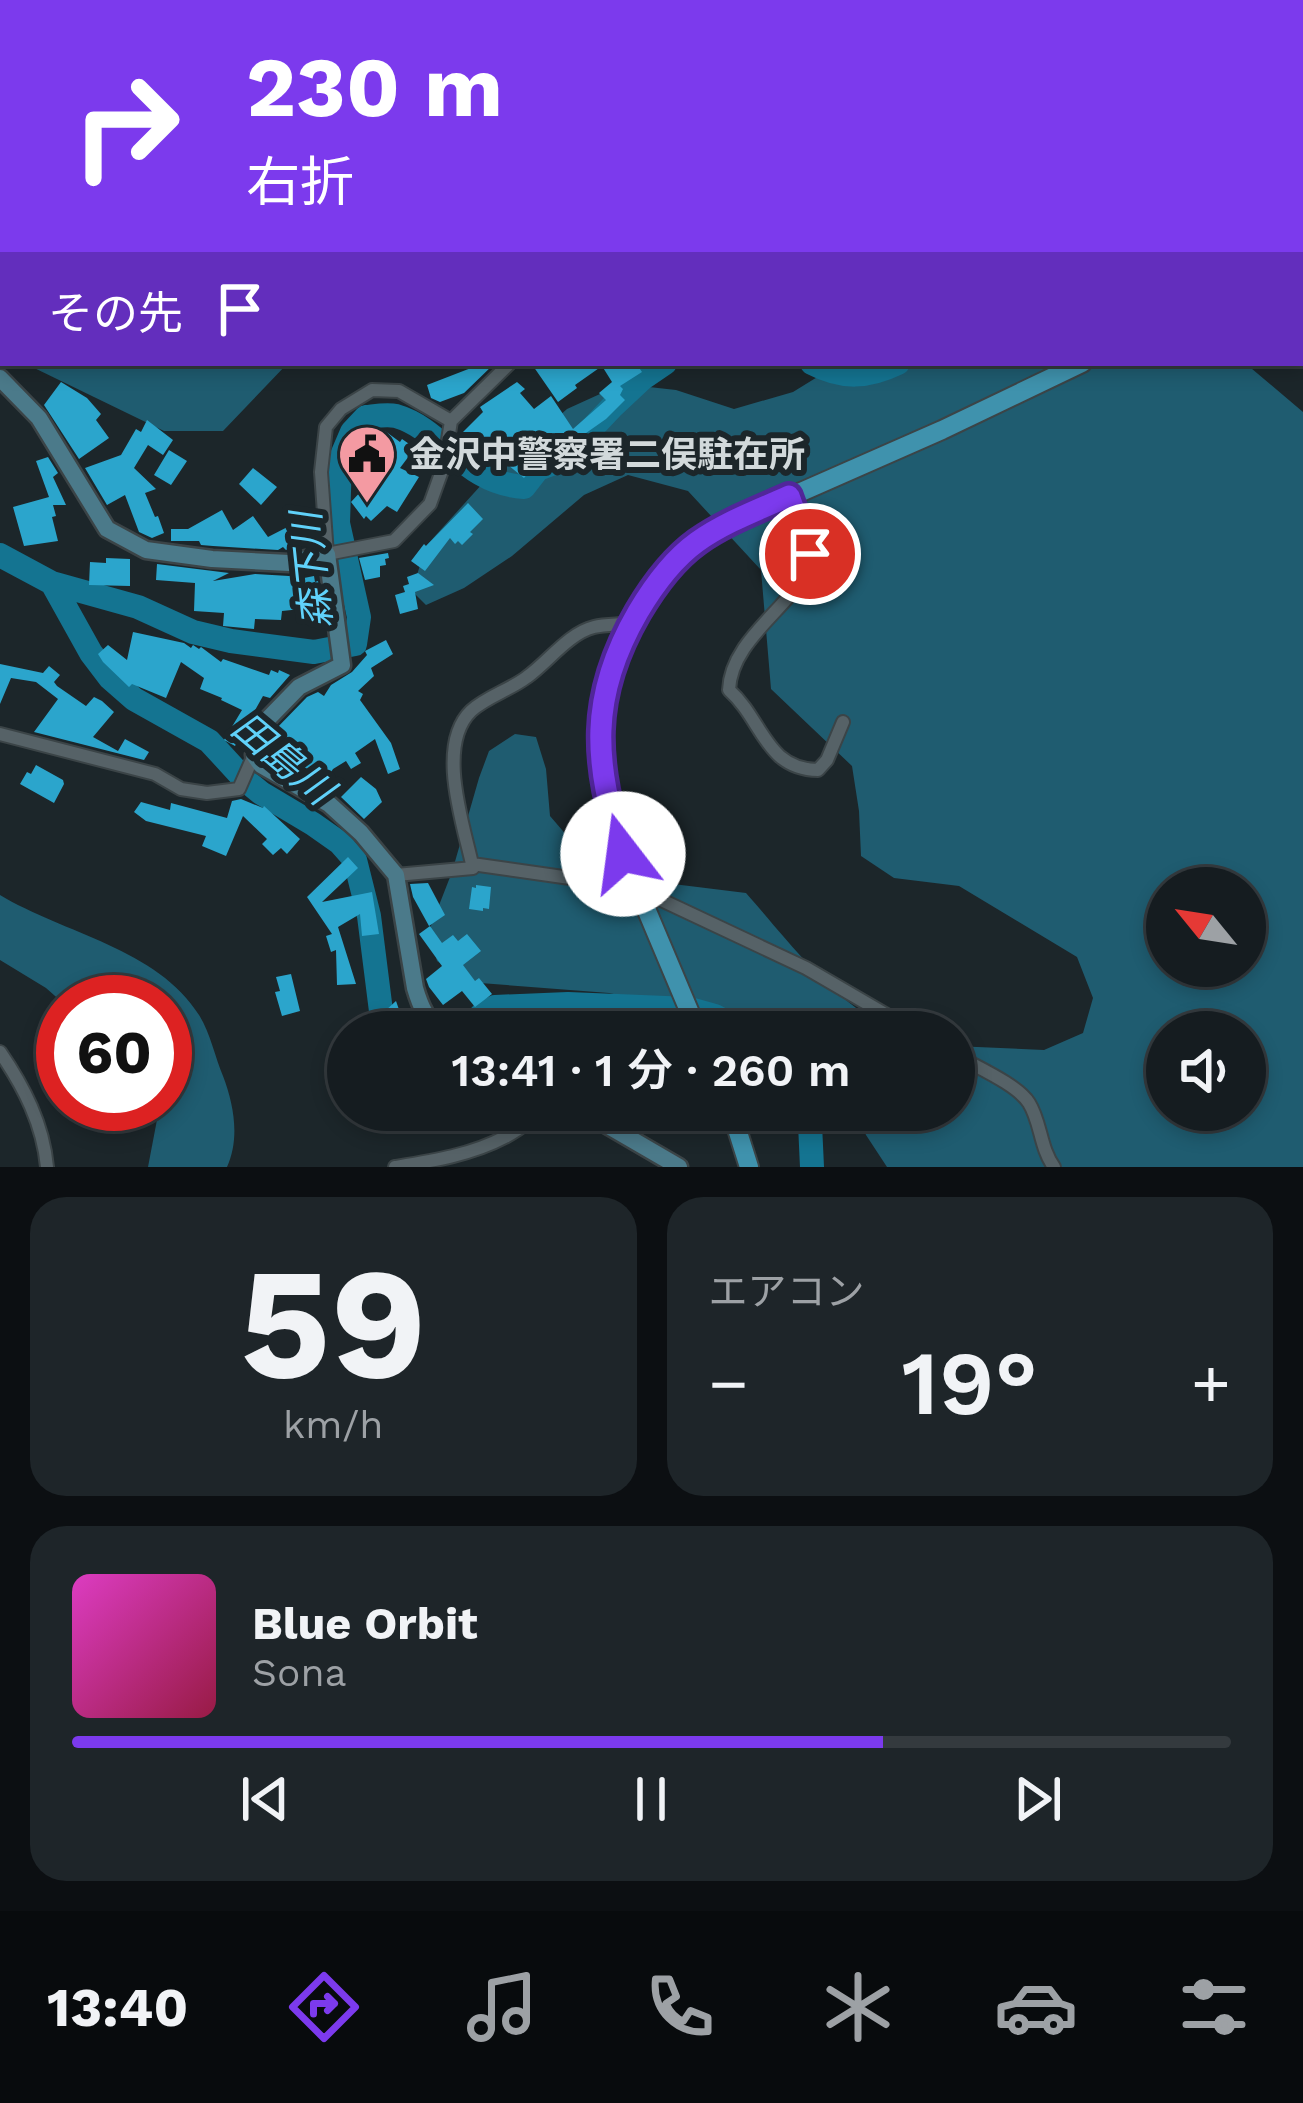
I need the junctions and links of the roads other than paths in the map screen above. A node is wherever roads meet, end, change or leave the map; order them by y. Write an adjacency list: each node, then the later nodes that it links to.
1 (507, 366): 4 (street)
2 (1076, 366): 5 (main road)
3 (0, 379): 6 (main road)
4 (451, 425): 6 (street); 6 (street)
5 (789, 496): 7 (main road); 8 (street)
6 (333, 551): 10 (main road)
7 (632, 623): 11 (street); 13 (main road)
8 (843, 722)
9 (0, 734): 10 (street)
10 (252, 760): 12 (main road)
11 (472, 864): 12 (street); 13 (street)
12 (396, 875): 14 (main road)
13 (638, 894): 15 (main road); 16 (street)
14 (425, 1011)
15 (689, 1011)
16 (880, 1011)
17 (0, 1052): 22 (street)
18 (975, 1066): 26 (street)
19 (514, 1131): 23 (street)
20 (616, 1131): 24 (main road)
21 (738, 1131): 25 (main road)
22 (47, 1167)
23 (395, 1167)
24 (679, 1167)
25 (749, 1167)
26 (1054, 1167)

